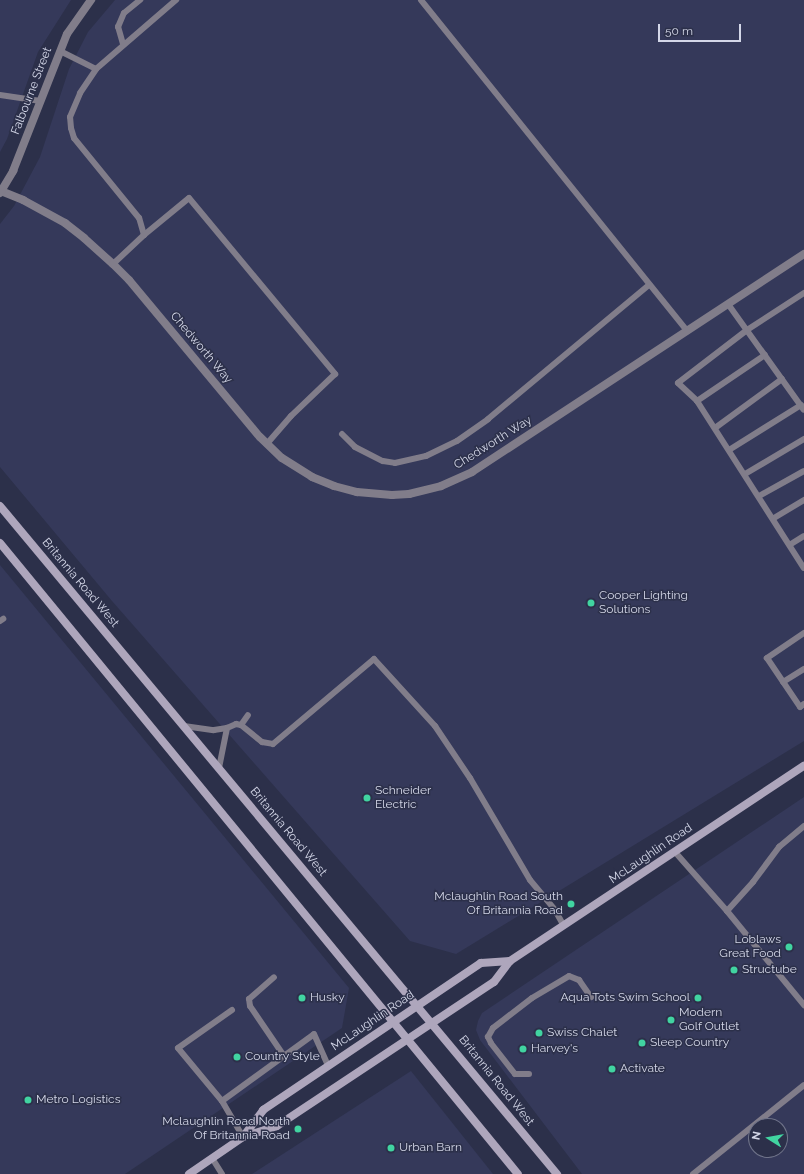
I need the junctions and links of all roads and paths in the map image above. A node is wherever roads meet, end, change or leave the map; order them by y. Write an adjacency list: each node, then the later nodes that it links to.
1 (91, 0): 6 (street, Falbourne Street)
2 (140, 0): 5 (lane)
3 (176, 0): 5 (lane)
4 (421, 0): 14 (lane)
5 (123, 44): 7 (lane)
6 (60, 51): 7 (lane); 9 (street, Falbourne Street)
7 (96, 69): 11 (lane)
8 (0, 95): 9 (lane)
9 (41, 101): 10 (street, Falbourne Street)
10 (1, 192): 13 (street, Chedworth Way)
11 (144, 235): 13 (lane); 26 (lane)
12 (804, 254): 16 (street, Chedworth Way)
13 (113, 264): 26 (street, Chedworth Way)
14 (649, 285): 18 (lane); 24 (lane)
15 (804, 293): 17 (lane)
16 (728, 304): 17 (lane); 18 (street, Chedworth Way)
17 (747, 330): 19 (lane); 21 (lane)
18 (687, 331): 26 (street, Chedworth Way)
19 (765, 355): 20 (lane); 21 (lane)
20 (782, 379): 22 (lane); 23 (lane)
21 (697, 401): 23 (lane)
22 (802, 408): 27 (lane)
23 (715, 428): 27 (lane)
24 (342, 434)
25 (804, 438): 29 (lane)
26 (267, 444)
27 (729, 450): 29 (lane)
28 (804, 471): 30 (lane)
29 (745, 474): 30 (lane)
30 (759, 496): 33 (lane)
31 (804, 500): 33 (lane)
32 (0, 506): 44 (main road, Britannia Road West)
33 (774, 518): 36 (lane)
34 (804, 536): 36 (lane)
35 (0, 543): 58 (main road)
36 (791, 544): 37 (lane)
37 (804, 568)
38 (804, 633): 40 (lane)
39 (804, 669): 40 (lane)
40 (783, 682): 41 (lane)
41 (804, 704)
42 (248, 715): 43 (lane)
43 (241, 725): 45 (lane); 51 (lane)
44 (184, 726): 45 (lane); 47 (main road, Britannia Road West)
45 (227, 728): 47 (lane)
46 (804, 766): 49 (main road, McLaughlin Road)
47 (220, 768): 56 (main road, Britannia Road West)
48 (804, 826): 50 (lane)
49 (675, 852): 50 (lane); 51 (main road, McLaughlin Road)
50 (727, 911): 55 (lane)
51 (564, 926): 52 (main road, McLaughlin Road)
52 (510, 961): 56 (main road, McLaughlin Road); 59 (main road, McLaughlin Road)
53 (274, 977): 61 (lane)
54 (591, 997): 63 (lane)
55 (804, 1005)
56 (418, 1006): 58 (main road, McLaughlin Road); 59 (main road, Britannia Road West)
57 (232, 1010): 65 (lane)
58 (394, 1022): 60 (main road); 62 (main road, McLaughlin Road)
59 (432, 1023): 60 (main road, McLaughlin Road); 71 (main road, Britannia Road West)
60 (408, 1039): 66 (main road, McLaughlin Road); 70 (main road)
61 (284, 1056): 62 (lane); 65 (lane)
62 (328, 1066): 66 (main road, McLaughlin Road)
63 (529, 1074)
64 (804, 1084): 72 (lane)
65 (222, 1101): 66 (lane)
66 (242, 1137): 67 (main road, McLaughlin Road)
67 (212, 1158): 68 (main road, McLaughlin Road); 69 (lane)
68 (189, 1174)
69 (222, 1174)
70 (518, 1174)
71 (557, 1174)
72 (693, 1174)

